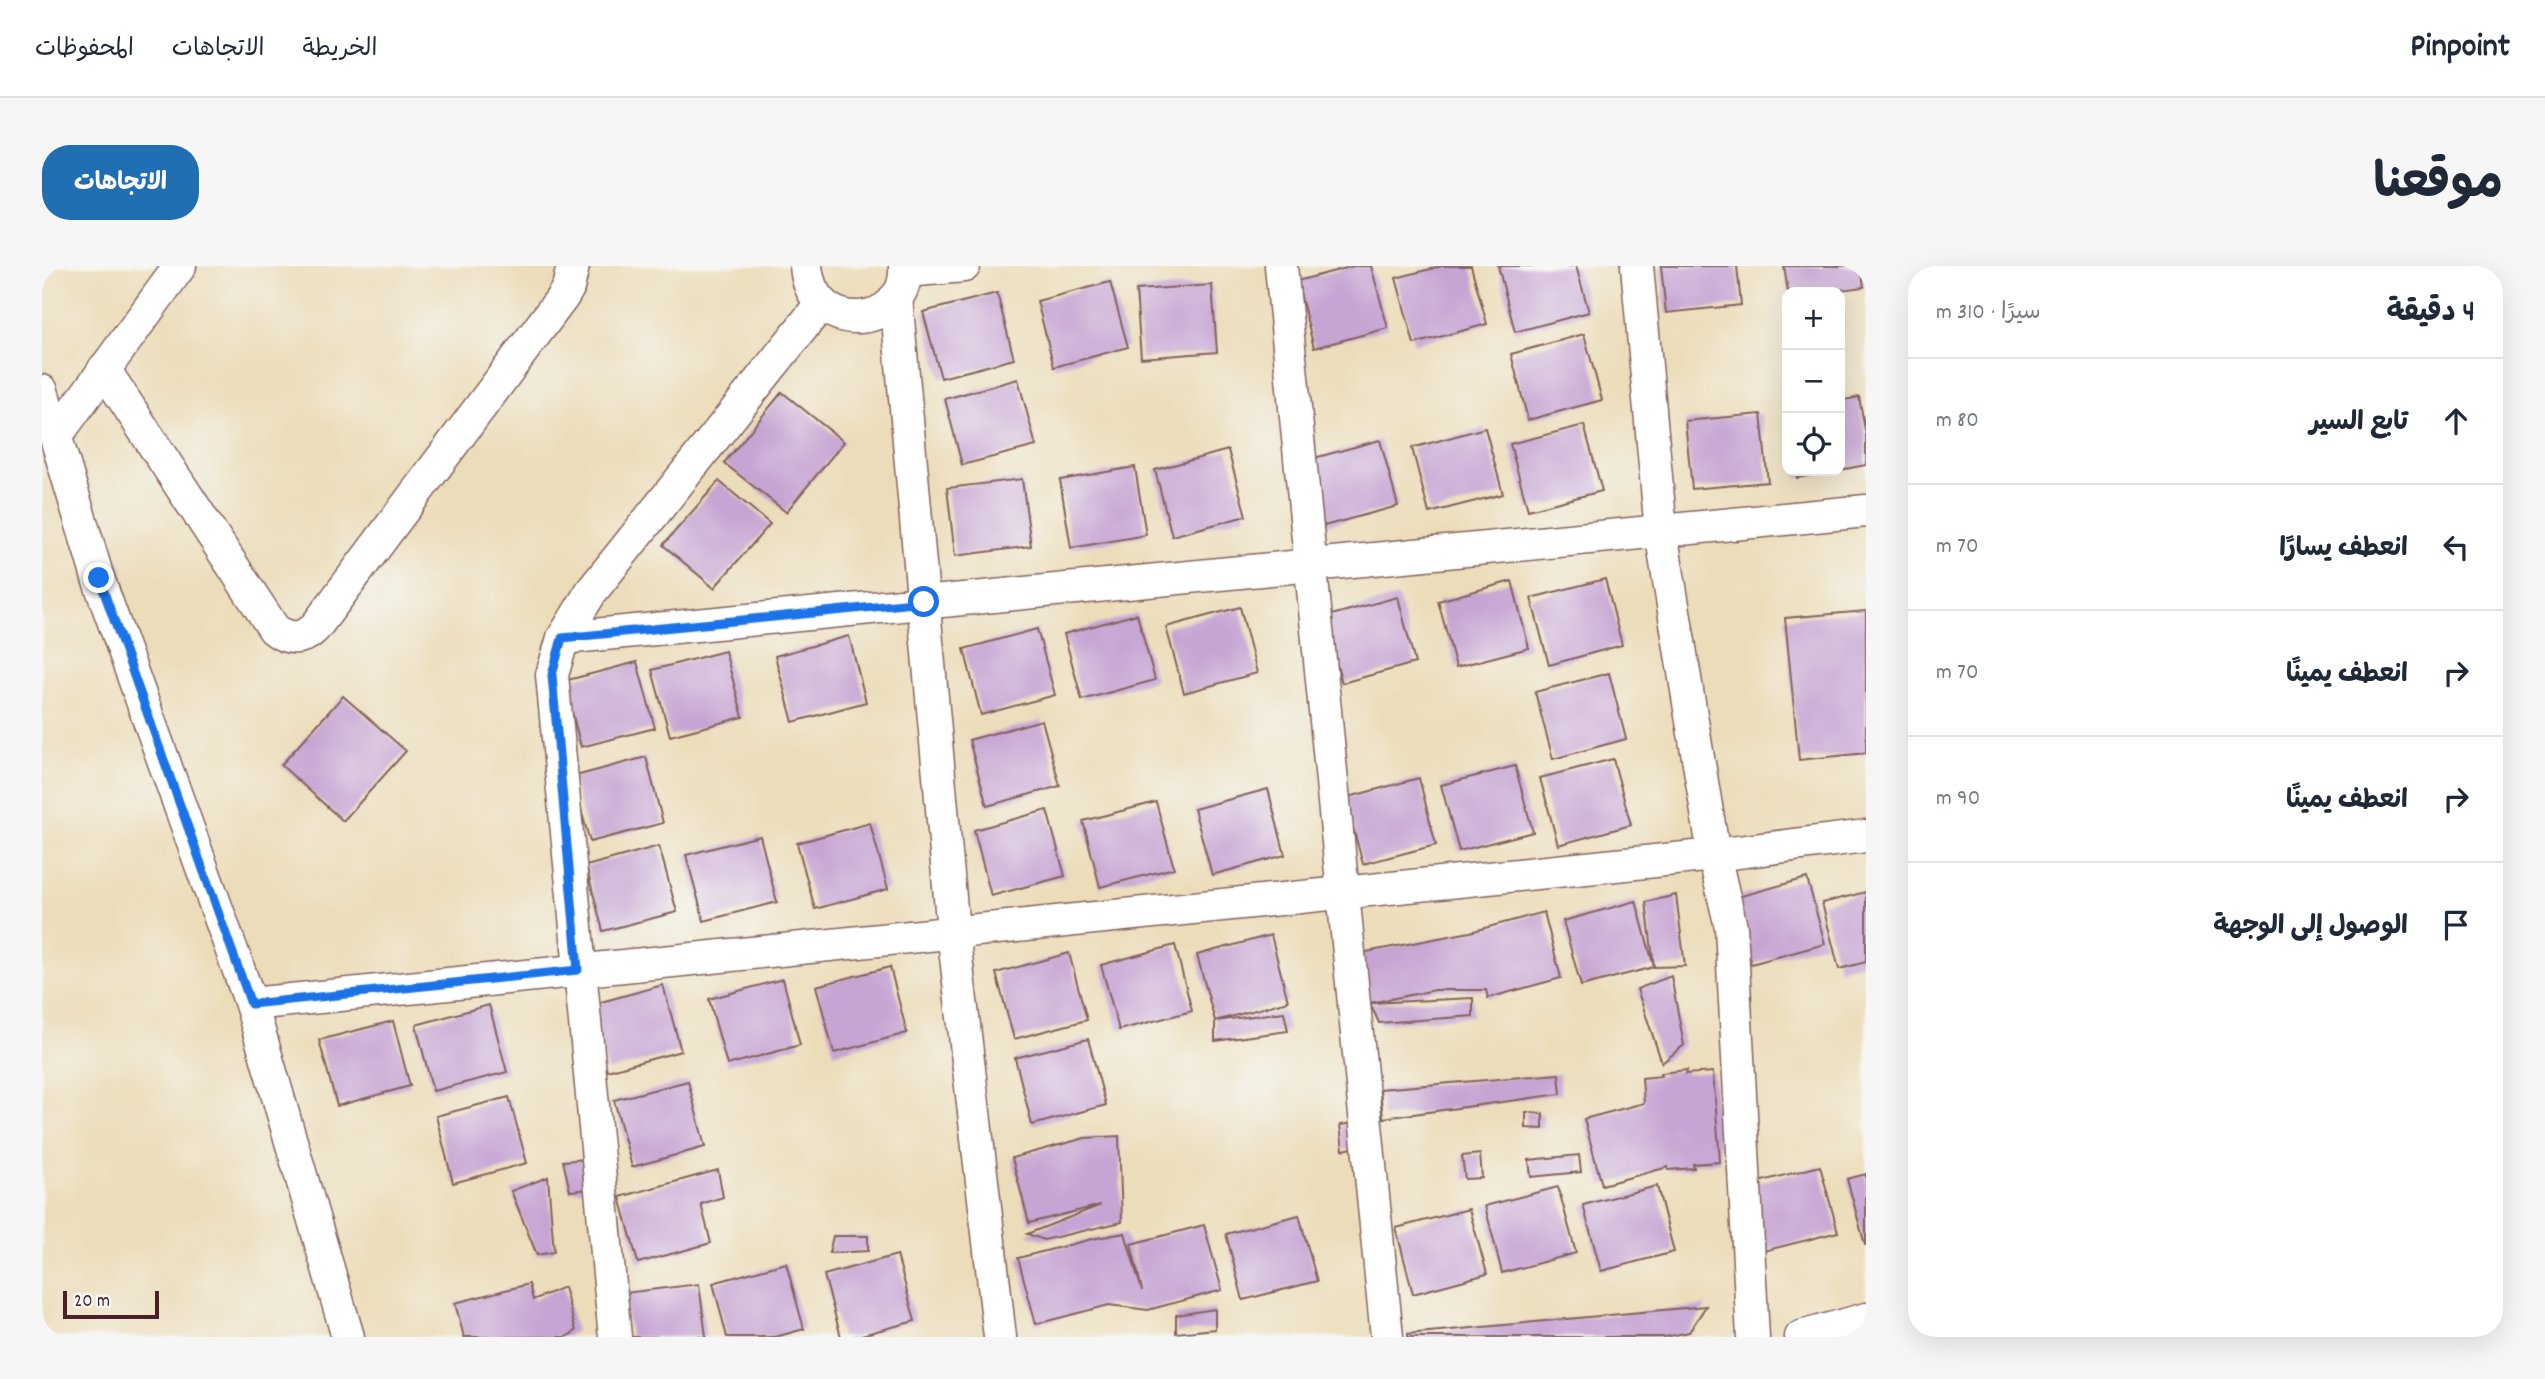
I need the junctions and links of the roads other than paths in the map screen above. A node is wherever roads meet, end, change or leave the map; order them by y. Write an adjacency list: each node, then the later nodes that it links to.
1 (180, 266): 8 (street)
2 (573, 266): 8 (street)
3 (964, 266): 6 (street)
4 (1281, 266): 13 (street)
5 (1637, 266): 12 (street)
6 (902, 278): 7 (street); 14 (street)
7 (807, 279): 15 (street)
8 (104, 369): 10 (street)
9 (42, 391): 10 (street)
10 (56, 436): 21 (street)
11 (1866, 511): 12 (street)
12 (1661, 532): 13 (street); 17 (street)
13 (1311, 565): 14 (street); 18 (street)
14 (924, 602): 15 (street); 19 (street)
15 (562, 638): 20 (street)
16 (1866, 836): 17 (street)
17 (1714, 855): 18 (street); 27 (street)
18 (1343, 893): 19 (street); 26 (street)
19 (953, 931): 20 (street); 25 (street)
20 (578, 970): 21 (street); 24 (street)
21 (251, 1004): 23 (street)
22 (1866, 1319): 28 (street)
23 (348, 1337)
24 (615, 1337)
25 (1000, 1337)
26 (1387, 1337)
27 (1753, 1337)
28 (1801, 1337)

